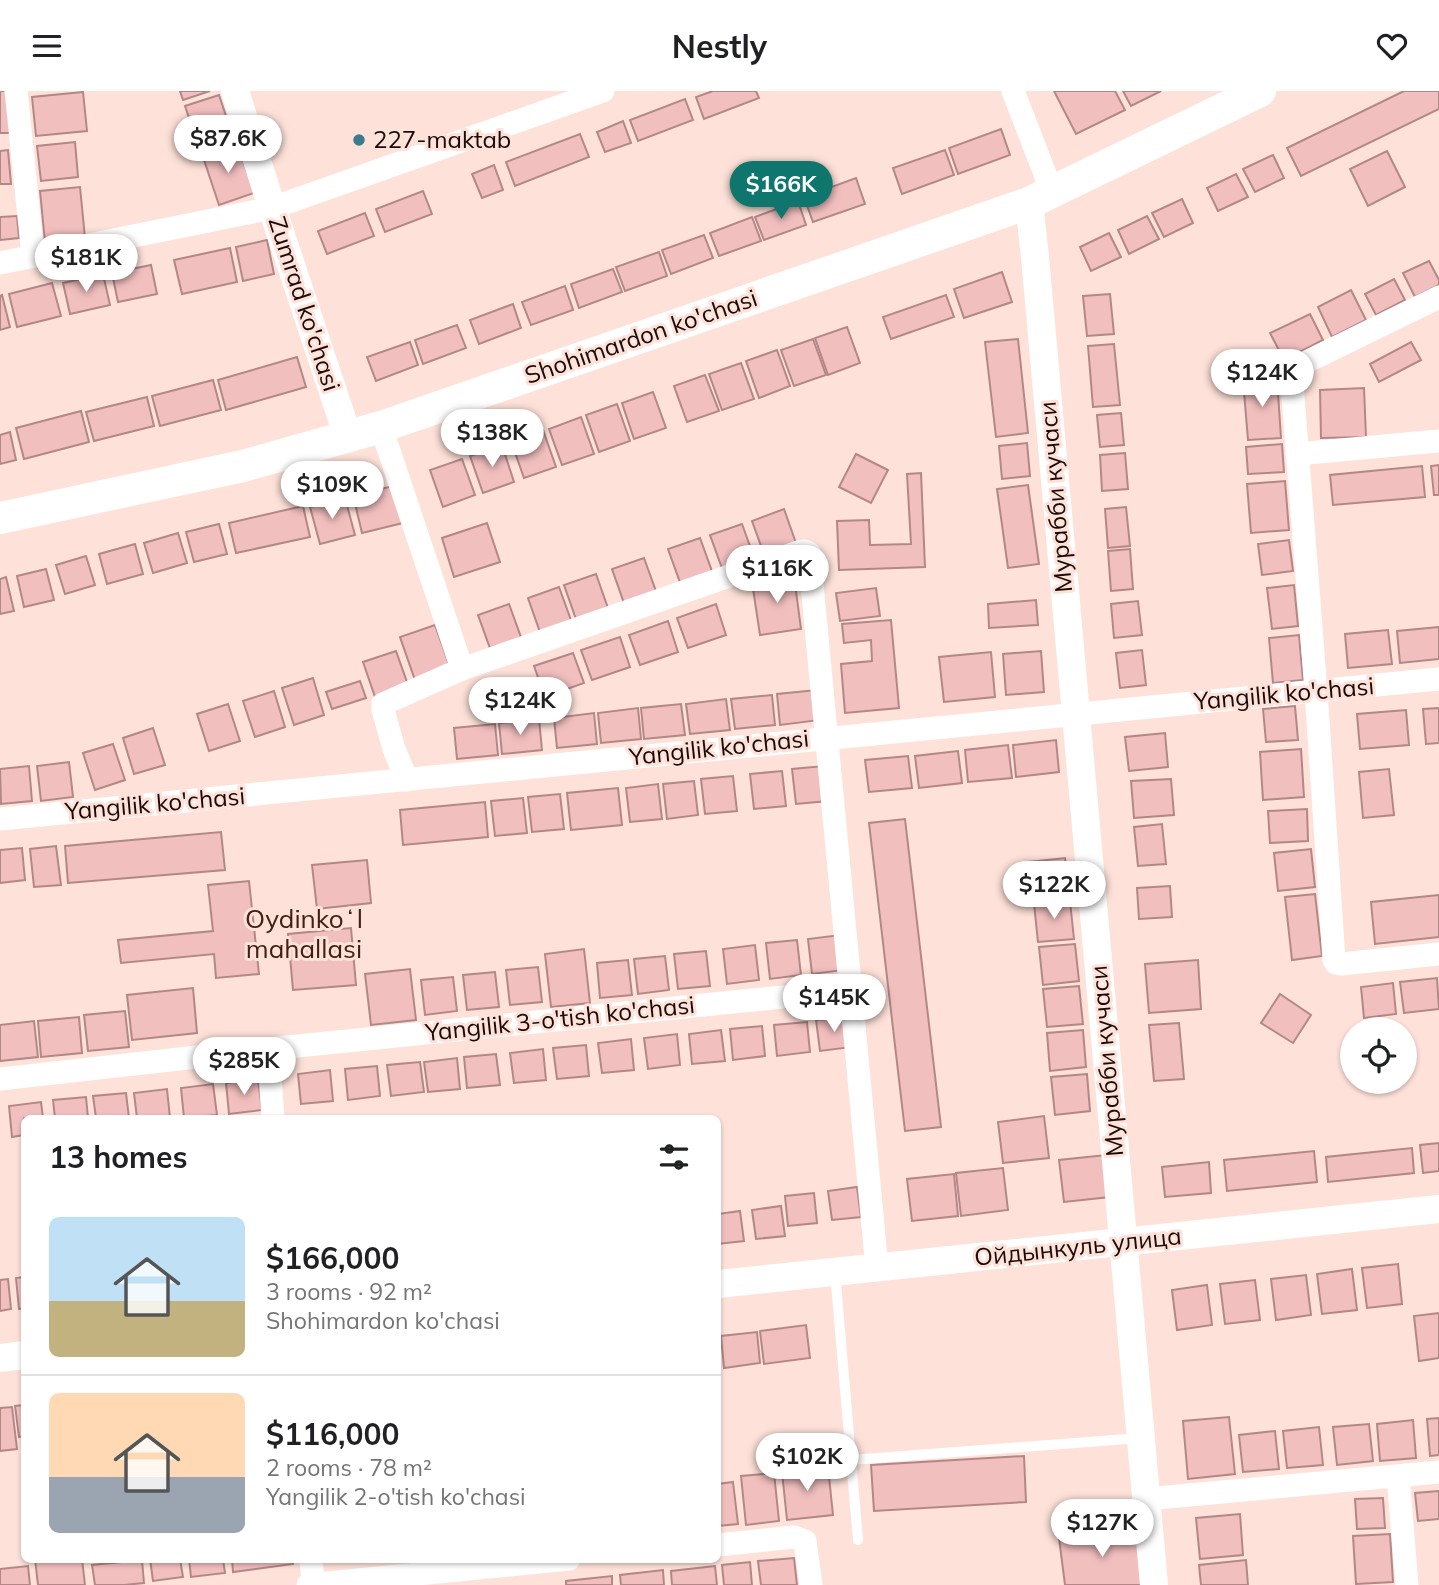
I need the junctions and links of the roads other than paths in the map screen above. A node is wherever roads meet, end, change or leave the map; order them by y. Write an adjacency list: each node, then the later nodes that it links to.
1 (16, 91): 8 (street)
2 (235, 91): 7 (street, Zumrad ko'chasi)
3 (603, 91): 7 (street)
4 (1013, 91): 6 (street)
5 (1260, 91): 6 (main road, Shohimardon ko'chasi)
6 (1040, 197): 11 (main road, Shohimardon ko'chasi); 19 (street, Мурабби кучаси)
7 (272, 208): 8 (street); 12 (street, Zumrad ko'chasi)
8 (33, 256): 9 (street)
9 (0, 263)
10 (1439, 297): 14 (street)
11 (382, 427): 12 (main road, Shohimardon ko'chasi); 16 (street)
12 (348, 437): 15 (main road, Shohimardon ko'chasi)
13 (1439, 441): 14 (street)
14 (1297, 454): 18 (street)
15 (0, 517)
16 (462, 669): 20 (street); 21 (street)
17 (1439, 679): 18 (street, Yangilik ko'chasi)
18 (1316, 691): 19 (street, Yangilik ko'chasi); 23 (street)
19 (1075, 714): 20 (street, Yangilik ko'chasi); 29 (street, Мурабби кучаси)
20 (827, 738): 21 (street, Yangilik ko'chasi); 24 (street)
21 (407, 780): 22 (street, Yangilik ko'chasi)
22 (0, 818)
23 (1439, 954)
24 (852, 990): 25 (street, Yangilik 3-o'tish ko'chasi); 30 (street)
25 (268, 1049): 26 (street, Yangilik 3-o'tish ko'chasi); 27 (street)
26 (0, 1079)
27 (273, 1115)
28 (1439, 1209): 29 (street, Ойдынкуль улица)
29 (1124, 1242): 30 (street, Ойдынкуль улица); 35 (street, Мурабби кучаси)
30 (877, 1268): 31 (street, Ойдынкуль улица)
31 (835, 1272): 32 (street, Ойдынкуль улица); 36 (lane)
32 (721, 1284)
33 (21, 1355): 34 (street)
34 (0, 1358)
35 (1141, 1439): 36 (lane); 39 (street, Мурабби кучаси)
36 (851, 1460): 40 (lane)
37 (1439, 1472): 38 (street)
38 (1398, 1476): 39 (street); 48 (street)
39 (1146, 1499): 47 (street, Мурабби кучаси)
40 (858, 1540)
41 (721, 1545): 46 (street)
42 (311, 1563): 44 (street)
43 (528, 1563): 44 (street)
44 (313, 1584): 45 (street)
45 (308, 1585)
46 (811, 1585)
47 (1154, 1585)
48 (1407, 1585)

